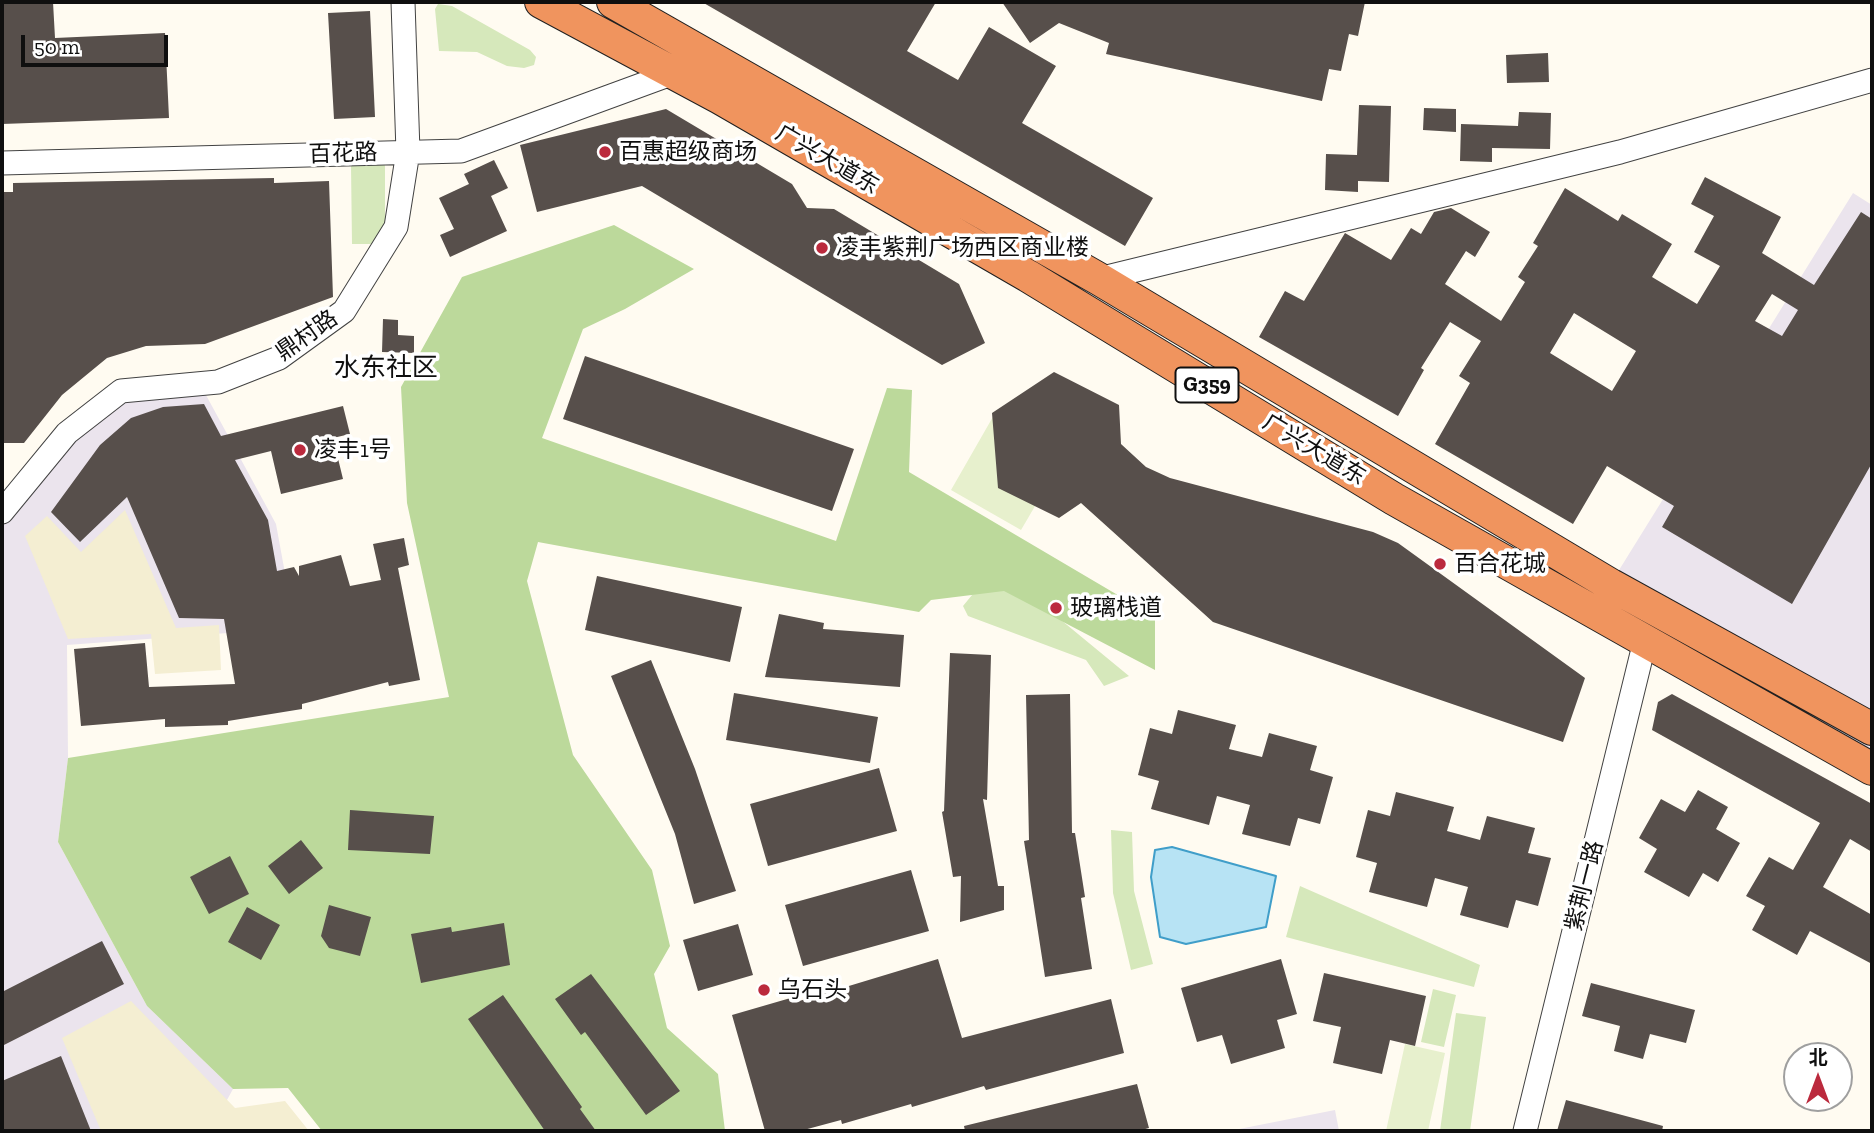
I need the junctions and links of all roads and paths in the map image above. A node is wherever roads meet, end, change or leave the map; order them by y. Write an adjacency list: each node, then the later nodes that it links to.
1 (403, 2): 6 (street, 鼎村路)
2 (541, 2): 4 (highway, 广兴大道东 / G359)
3 (613, 2): 8 (highway, 广兴大道东 / G359)
4 (671, 74): 6 (street, 百花路); 10 (highway, 广兴大道东 / G359)
5 (1872, 80): 8 (street)
6 (408, 152): 7 (street, 百花路); 9 (street, 鼎村路)
7 (2, 163)
8 (1099, 279): 11 (highway, 广兴大道东 / G359)
9 (2, 512)
10 (1645, 641): 12 (highway, 广兴大道东 / G359); 13 (street, 紫荆一路)
11 (1872, 729)
12 (1872, 769)
13 (1525, 1131)

